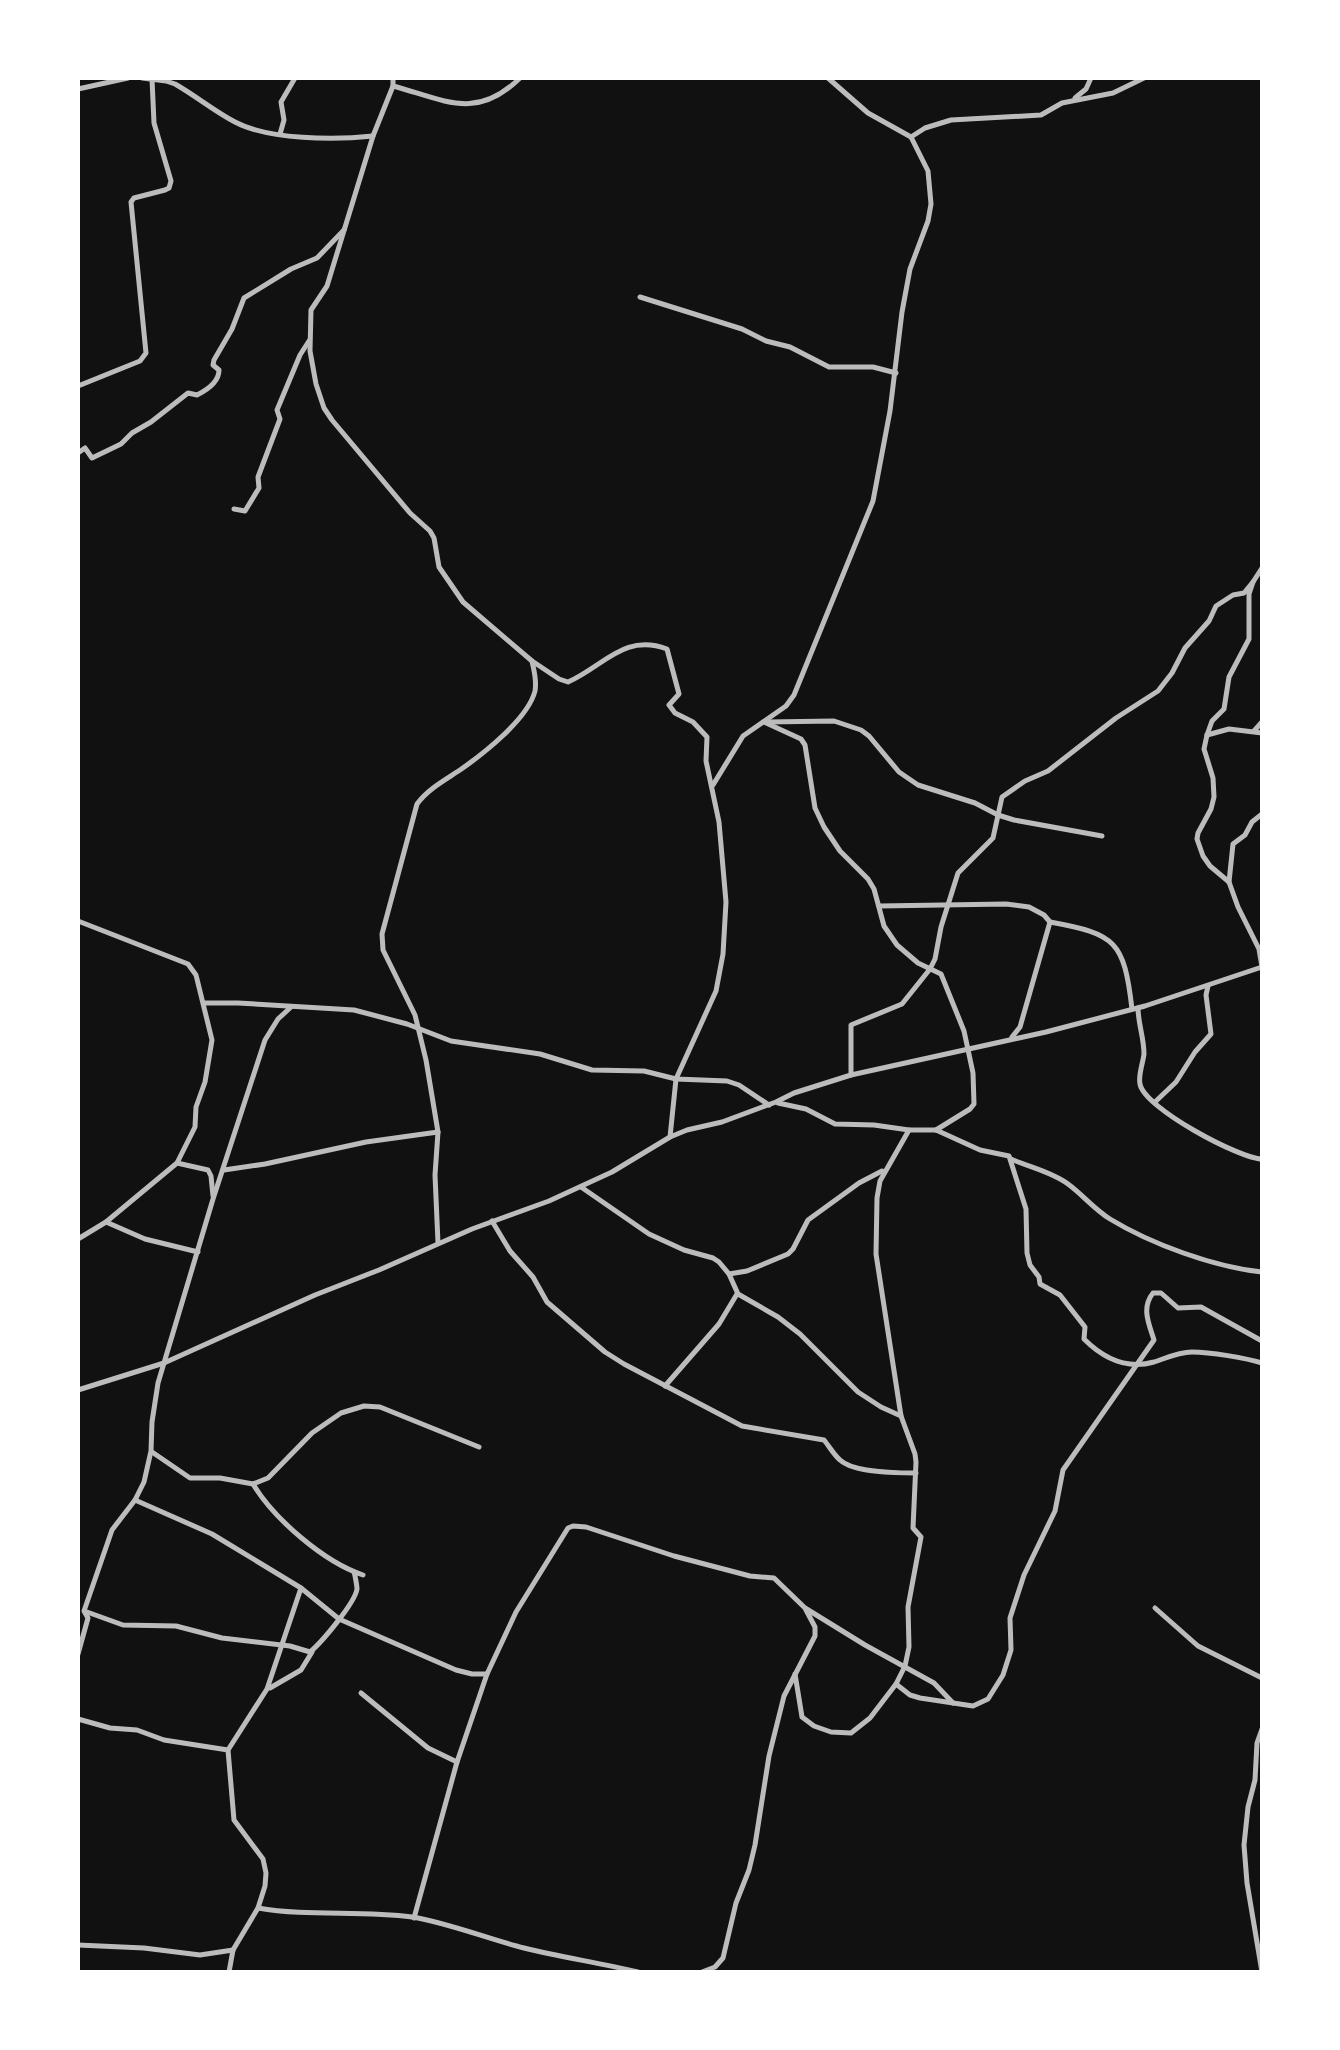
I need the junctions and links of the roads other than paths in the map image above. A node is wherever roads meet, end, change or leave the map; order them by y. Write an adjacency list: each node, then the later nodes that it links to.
1 (128, 78): 12 (street)
2 (142, 78): 9 (street)
3 (295, 78): 14 (street)
4 (392, 78): 11 (street)
5 (520, 78): 11 (street)
6 (828, 78): 16 (street)
7 (1091, 78): 13 (street)
8 (1144, 78): 13 (street)
9 (152, 79): 10 (street); 21 (street)
10 (168, 79): 14 (street)
11 (393, 86): 15 (street)
12 (78, 89)
13 (1072, 100): 16 (street)
14 (280, 134): 15 (street)
15 (374, 136): 17 (street)
16 (911, 136): 20 (street)
17 (345, 228): 19 (street); 22 (street)
18 (640, 297): 20 (street)
19 (310, 338): 23 (street); 26 (street)
20 (896, 373): 27 (street)
21 (78, 386)
22 (78, 452)
23 (234, 509)
24 (1262, 568): 25 (street)
25 (1253, 582): 31 (street); 34 (street)
26 (532, 661): 32 (street); 47 (street)
27 (764, 722): 32 (street); 34 (street); 37 (street)
28 (1262, 722): 29 (street)
29 (1254, 731): 30 (street); 31 (street)
30 (1262, 733)
31 (1207, 735): 36 (street)
32 (712, 787): 51 (street)
33 (1262, 814): 36 (street)
34 (998, 815): 35 (street); 38 (street)
35 (1102, 836)
36 (1230, 882): 41 (street)
37 (878, 906): 38 (street); 42 (street)
38 (949, 906): 40 (street); 42 (street)
39 (78, 922): 44 (street)
40 (1050, 922): 46 (street); 48 (street)
41 (1262, 967): 43 (street)
42 (930, 968): 49 (street); 50 (street)
43 (1208, 986): 46 (street); 52 (street)
44 (204, 1004): 45 (street); 60 (street)
45 (291, 1007): 47 (street); 62 (street)
46 (1135, 1008): 48 (street); 52 (street)
47 (420, 1029): 51 (street); 56 (street)
48 (1010, 1039): 49 (street)
49 (969, 1049): 50 (street); 55 (street)
50 (851, 1075): 53 (street)
51 (676, 1079): 53 (street); 57 (street)
52 (1155, 1102): 59 (street)
53 (773, 1104): 54 (street); 57 (street)
54 (909, 1130): 55 (street); 61 (street)
55 (936, 1130): 58 (street)
56 (438, 1132): 62 (street); 68 (street)
57 (670, 1136): 63 (street)
58 (1011, 1159): 70 (street); 76 (street)
59 (1262, 1159)
60 (177, 1164): 64 (street); 66 (street)
61 (886, 1168): 71 (street); 79 (street)
62 (224, 1170): 64 (street)
63 (580, 1187): 65 (street); 71 (street)
64 (213, 1199): 69 (street)
65 (492, 1220): 68 (street); 77 (street)
66 (106, 1222): 67 (street); 69 (street)
67 (78, 1239)
68 (438, 1243): 75 (street)
69 (198, 1252): 75 (street)
70 (1262, 1272)
71 (730, 1274): 72 (street)
72 (737, 1293): 77 (street); 79 (street)
73 (1262, 1341): 76 (street)
74 (1262, 1362): 76 (street)
75 (164, 1363): 78 (street); 81 (street)
76 (1136, 1364): 102 (street)
77 (665, 1386): 82 (street)
78 (78, 1390)
79 (902, 1416): 82 (street)
80 (479, 1447): 83 (street)
81 (150, 1451): 83 (street); 84 (street)
82 (916, 1473): 95 (street)
83 (253, 1484): 85 (street)
84 (135, 1500): 87 (street); 90 (street)
85 (354, 1572): 86 (street); 91 (street)
86 (363, 1575)
87 (301, 1588): 91 (street); 92 (street)
88 (805, 1608): 95 (street); 96 (street); 97 (street)
89 (1156, 1608): 98 (street)
90 (84, 1611): 92 (street); 94 (street)
91 (339, 1619): 93 (street); 96 (street)
92 (281, 1646): 93 (street); 100 (street)
93 (312, 1652): 100 (street)
94 (78, 1654)
95 (906, 1666): 99 (street); 102 (street)
96 (487, 1674): 106 (street)
97 (794, 1674): 99 (street); 113 (street)
98 (1262, 1678)
99 (896, 1684): 102 (street)
100 (267, 1689): 105 (street)
101 (361, 1693): 106 (street)
102 (953, 1703)
103 (78, 1719): 105 (street)
104 (1262, 1728): 114 (street)
105 (228, 1750): 107 (street)
106 (456, 1762): 108 (street)
107 (258, 1908): 108 (street); 110 (street)
108 (414, 1918): 112 (street)
109 (78, 1945): 110 (street)
110 (233, 1950): 111 (street)
111 (229, 1972)
112 (638, 1972)
113 (702, 1972)
114 (1262, 1972)

